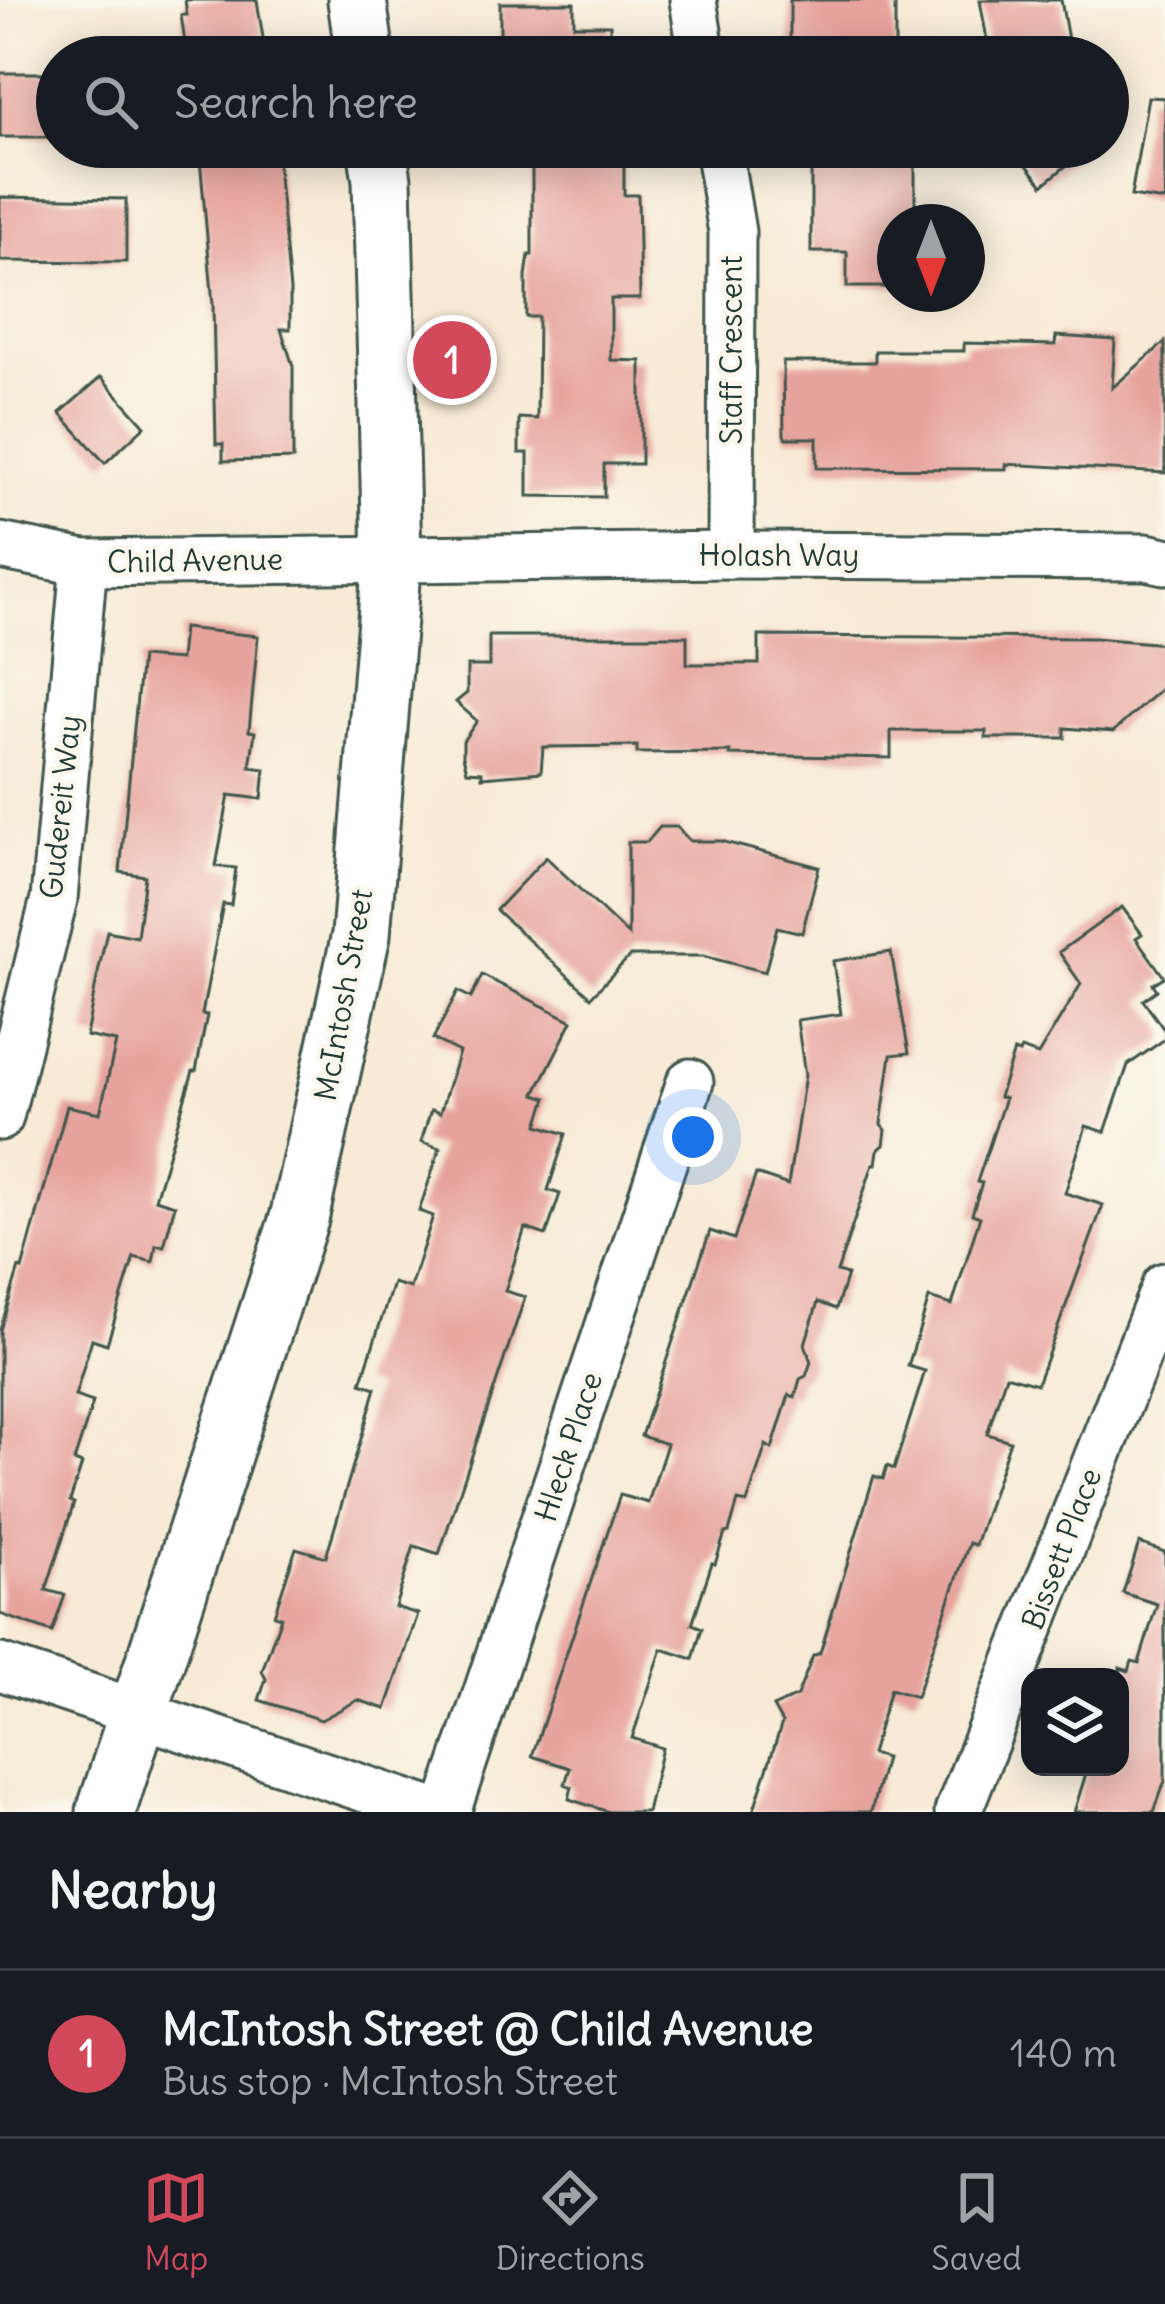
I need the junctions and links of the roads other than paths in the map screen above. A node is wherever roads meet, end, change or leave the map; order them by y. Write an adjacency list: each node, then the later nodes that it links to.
1 (357, 0): 3 (street)
2 (692, 0): 4 (street)
3 (362, 36)
4 (698, 36)
5 (380, 168): 9 (street, McIntosh Street)
6 (721, 168): 8 (street, Staff Crescent)
7 (0, 546): 11 (street, Child Avenue)
8 (731, 555): 9 (street, Holash Way); 10 (street, Holash Way)
9 (392, 558): 11 (street, Child Avenue); 16 (street, McIntosh Street)
10 (1165, 561)
11 (84, 563): 13 (street, Gudereit Way)
12 (690, 1082): 19 (street, Hleck Place)
13 (1, 1110)
14 (1165, 1286): 20 (street, Bissett Place)
15 (0, 1666): 16 (street)
16 (140, 1713): 17 (street, McIntosh Street); 18 (street)
17 (106, 1812)
18 (434, 1812)
19 (447, 1812)
20 (958, 1812)

